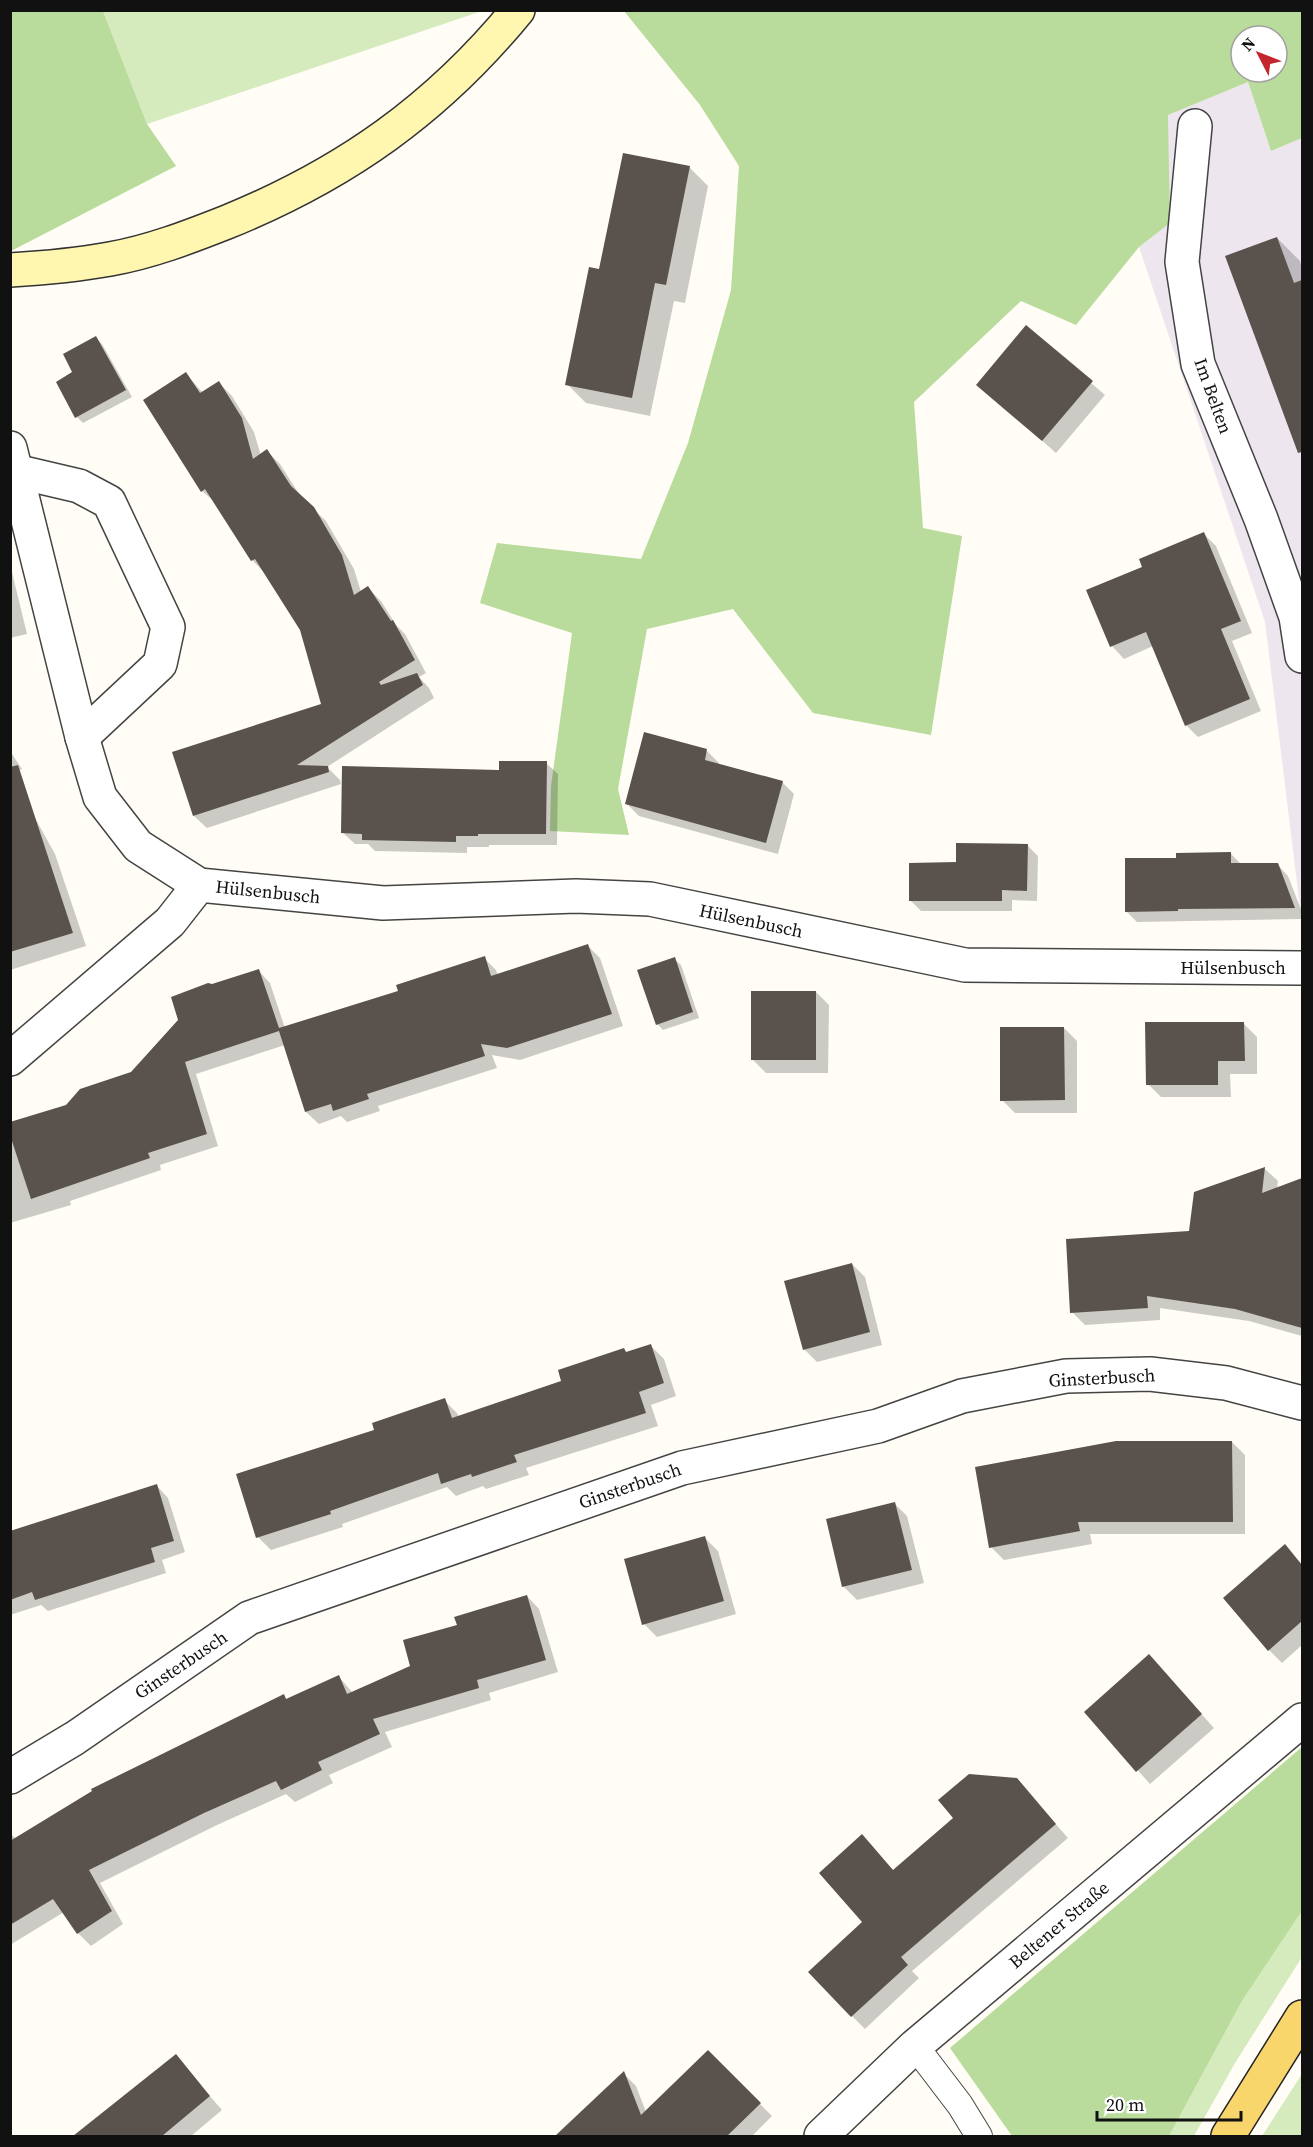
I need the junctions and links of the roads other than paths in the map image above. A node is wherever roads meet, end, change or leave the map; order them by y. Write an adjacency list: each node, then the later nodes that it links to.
1 (518, 10): 3 (main road)
2 (1195, 126): 5 (street, Im Belten)
3 (10, 270)
4 (13, 459): 6 (street, Hülsenbusch); 6 (street, Hülsenbusch)
5 (1302, 656)
6 (82, 737): 7 (street, Hülsenbusch)
7 (199, 885): 8 (street, Hülsenbusch); 9 (street, Hülsenbusch)
8 (1302, 968)
9 (10, 1059)
10 (1302, 1403): 12 (street, Ginsterbusch)
11 (1302, 1719): 14 (street, Beltener Straße)
12 (10, 1778)
13 (1302, 2017): 17 (main road)
14 (915, 2046): 15 (street, Beltener Straße); 16 (lane)
15 (821, 2136)
16 (979, 2136)
17 (1228, 2136)

